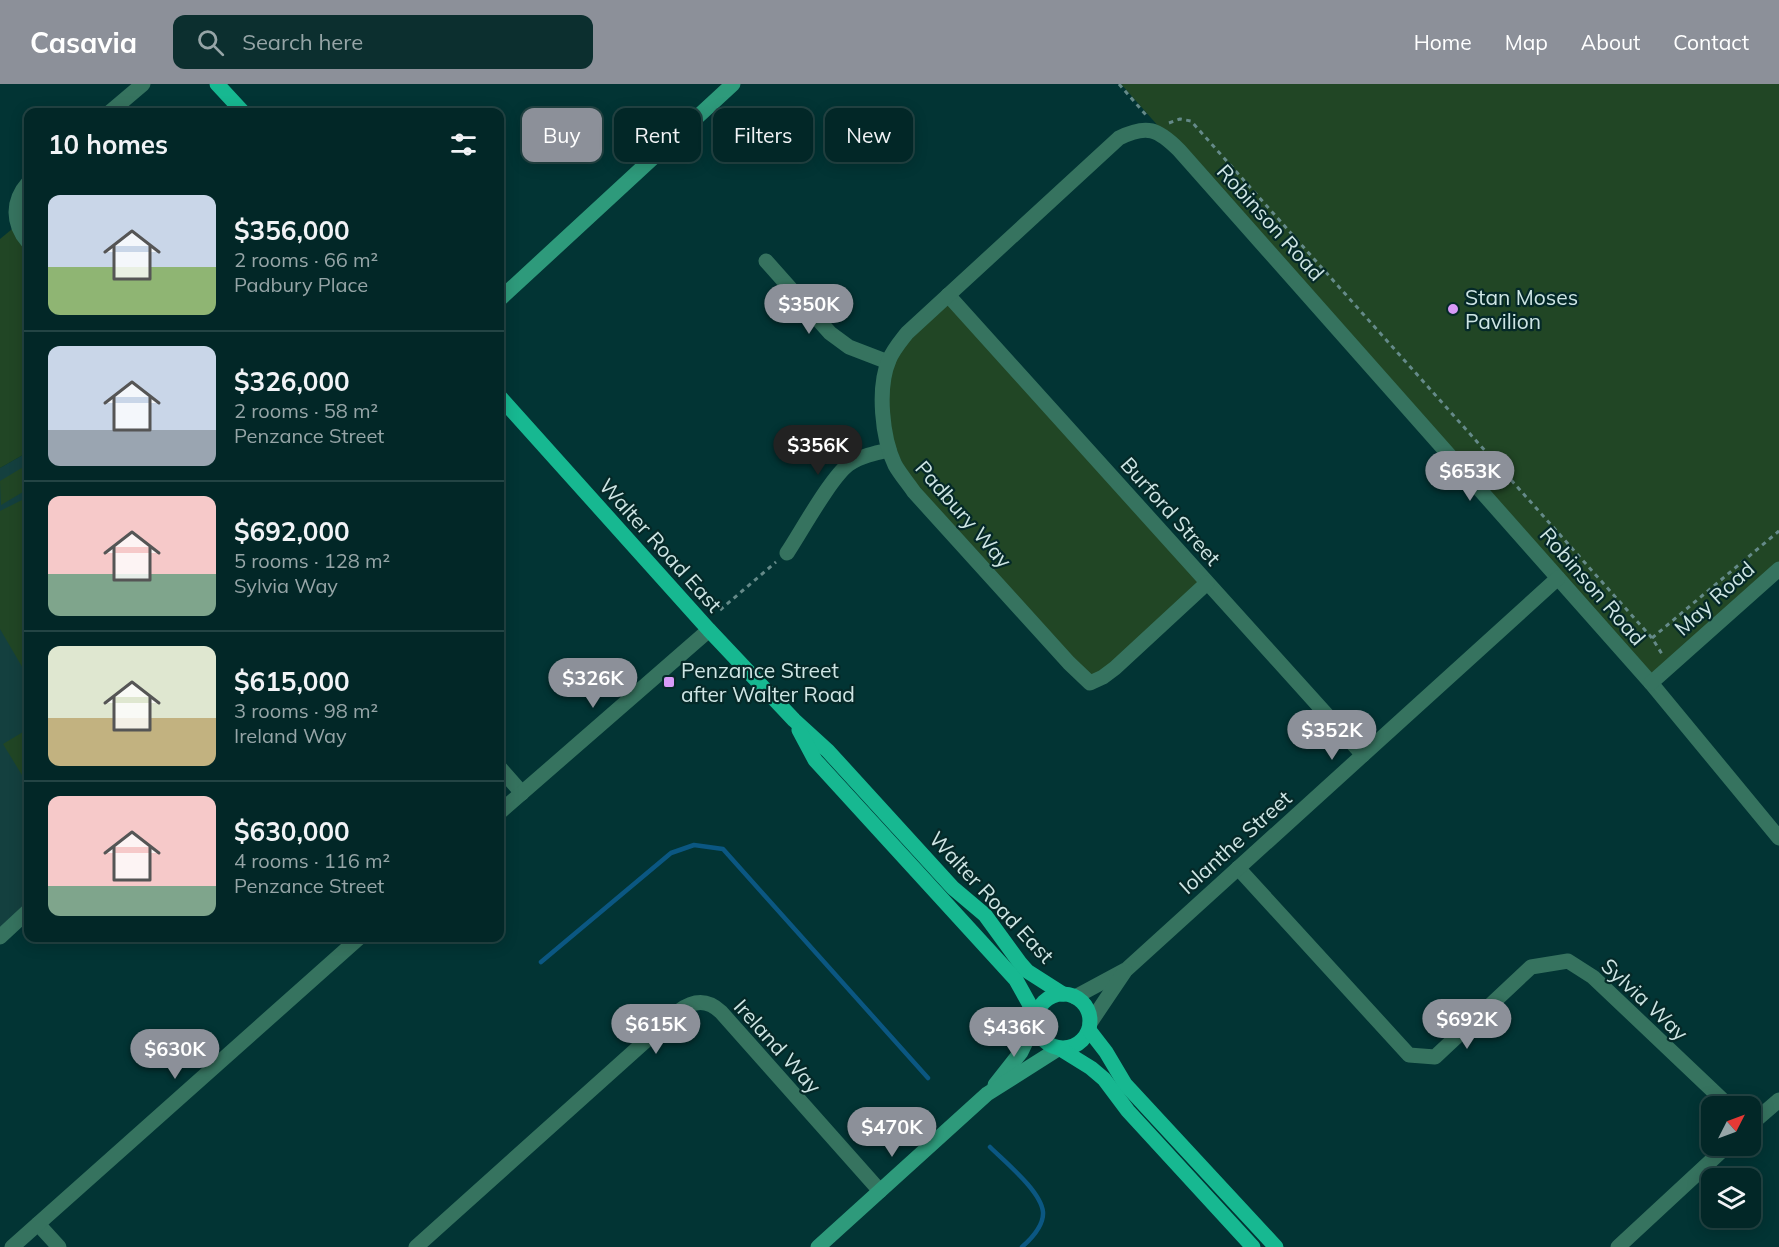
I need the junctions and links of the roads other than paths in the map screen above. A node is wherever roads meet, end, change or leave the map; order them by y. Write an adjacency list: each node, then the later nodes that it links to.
1 (143, 84): 4 (street)
2 (217, 84): 5 (main road)
3 (733, 84): 10 (street)
4 (115, 108)
5 (239, 108)
6 (1179, 150): 11 (street, Padbury Way); 17 (street, Robinson Road)
7 (24, 189): 8 (street)
8 (24, 236)
9 (766, 261): 12 (street)
10 (504, 295)
11 (948, 296): 12 (street, Padbury Way); 18 (street, Burford Street)
12 (888, 362): 14 (street, Padbury Way)
13 (504, 400): 19 (main road, Walter Road East)
14 (889, 450): 15 (street); 18 (street, Padbury Way)
15 (787, 553)
16 (1779, 569): 20 (street, May Road)
17 (1558, 578): 20 (street, Robinson Road); 22 (street, Iolanthe Street)
18 (1207, 583): 22 (street, Burford Street)
19 (709, 630): 21 (main road, Walter Road East); 24 (street)
20 (1651, 683): 26 (street, Robinson Road)
21 (794, 720): 32 (main road, Walter Road East); 33 (main road, Walter Road East)
22 (1363, 755): 27 (street, Iolanthe Street)
23 (504, 773): 24 (street)
24 (522, 793): 25 (street)
25 (504, 809)
26 (1779, 838)
27 (1238, 868): 31 (street, Iolanthe Street); 37 (street, Sylvia Way)
28 (24, 915): 29 (street)
29 (0, 937)
30 (355, 942): 42 (street)
31 (1127, 969): 32 (street, Iolanthe Street); 34 (street, Iolanthe Street)
32 (1069, 996): 33 (main road); 34 (main road)
33 (1036, 1019): 35 (main road); 36 (street)
34 (1090, 1026): 35 (main road); 48 (main road)
35 (1060, 1049): 36 (street); 47 (main road)
36 (987, 1094): 41 (street)
37 (1718, 1096)
38 (1779, 1100): 39 (street)
39 (1761, 1116)
40 (1716, 1156): 49 (street)
41 (880, 1191): 45 (street, Ireland Way); 46 (street)
42 (38, 1224): 43 (street); 44 (street)
43 (12, 1247)
44 (59, 1247)
45 (416, 1247)
46 (818, 1247)
47 (1253, 1247)
48 (1276, 1247)
49 (1618, 1247)

